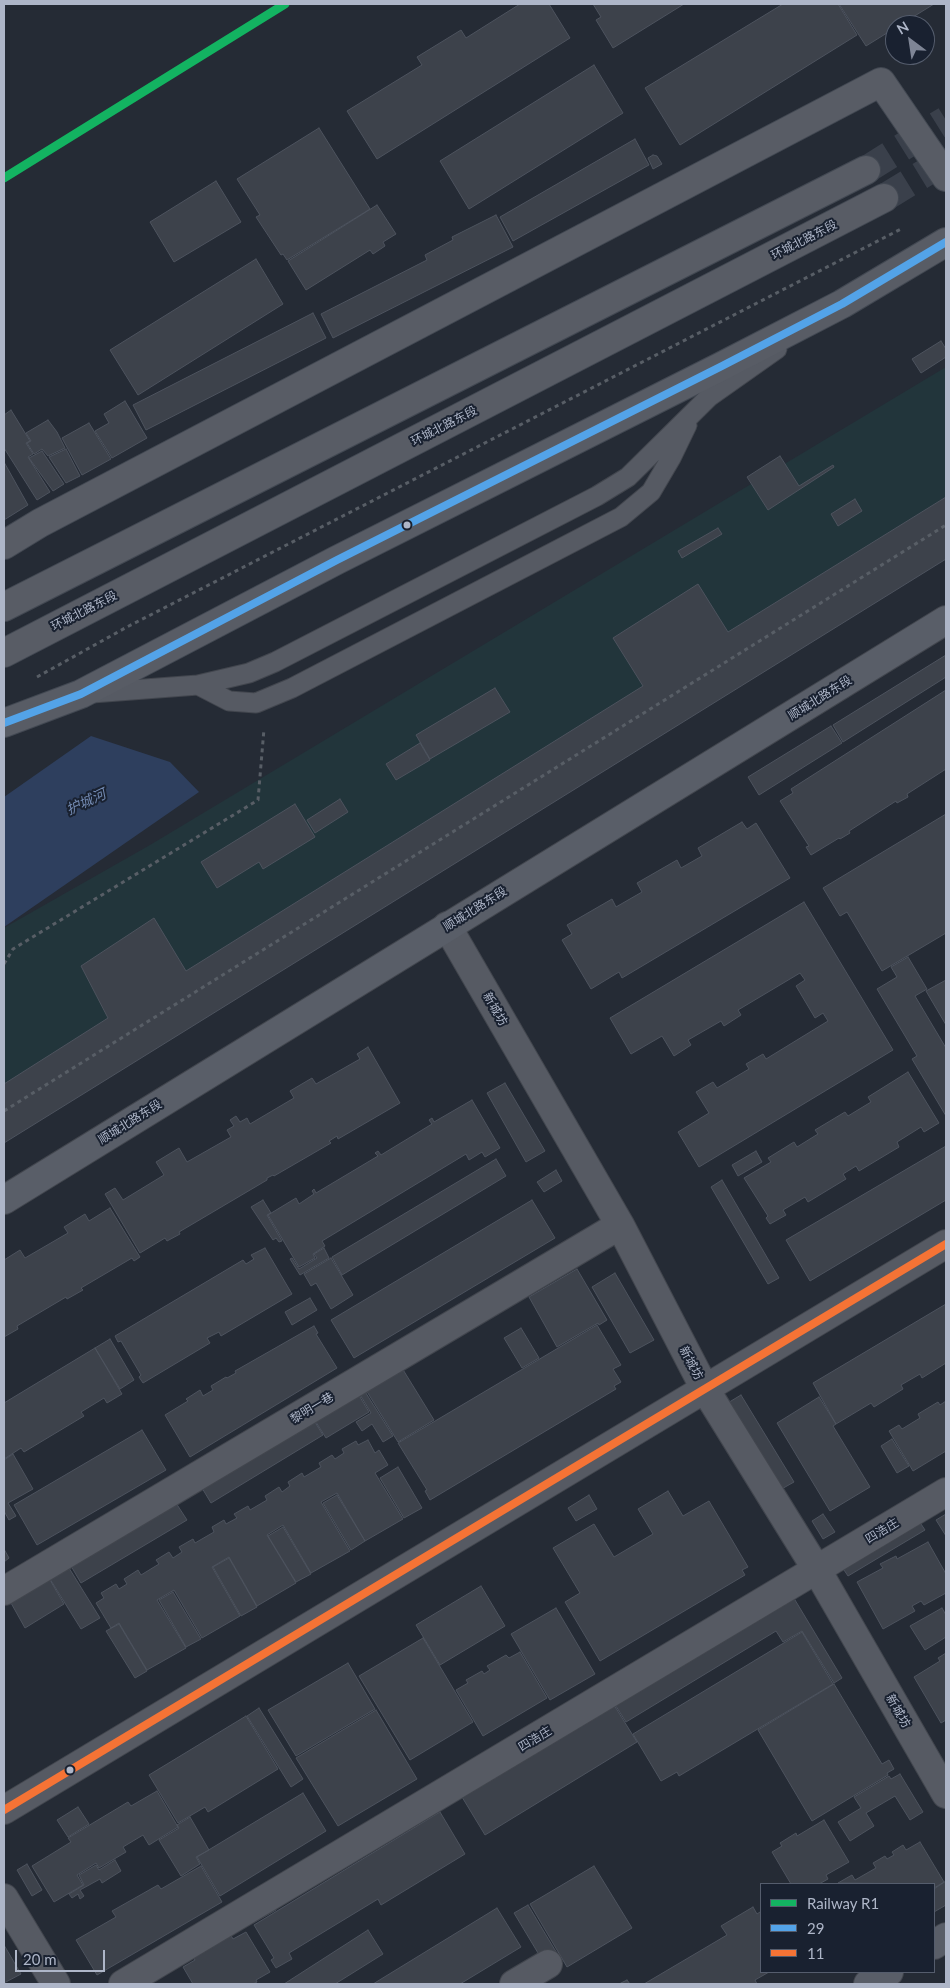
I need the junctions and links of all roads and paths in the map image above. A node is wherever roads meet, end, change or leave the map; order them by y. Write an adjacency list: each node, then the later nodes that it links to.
1 (866, 170): 10 (main road)
2 (946, 177): 9 (main road)
3 (884, 198): 12 (main road, 环城北路东段)
4 (902, 229): 13 (path)
5 (946, 242): 6 (main road)
6 (842, 304): 7 (lane); 15 (main road)
7 (694, 412): 14 (lane); 14 (lane)
8 (946, 525): 20 (path)
9 (4, 545)
10 (4, 607)
11 (946, 620): 18 (street, 顺城北路东段)
12 (4, 653)
13 (37, 678)
14 (198, 685): 15 (lane)
15 (81, 694): 16 (main road)
16 (4, 723)
17 (264, 729): 19 (path)
18 (447, 926): 21 (street, 顺城北路东段); 22 (street, 新城坊)
19 (4, 964)
20 (4, 1111)
21 (4, 1200)
22 (620, 1225): 24 (street, 新城坊); 27 (street, 黎明一巷)
23 (946, 1244): 24 (street)
24 (705, 1389): 26 (street, 新城坊); 29 (street)
25 (946, 1492): 26 (street, 四浩庄)
26 (817, 1570): 28 (street, 新城坊); 36 (street, 四浩庄)
27 (4, 1592)
28 (946, 1794)
29 (4, 1810)
30 (4, 1898): 35 (street)
31 (946, 1937): 32 (street)
32 (935, 1944)
33 (548, 1964): 37 (street)
34 (886, 1973): 38 (street)
35 (56, 1984)
36 (123, 1984)
37 (514, 1984)
38 (868, 1984)

